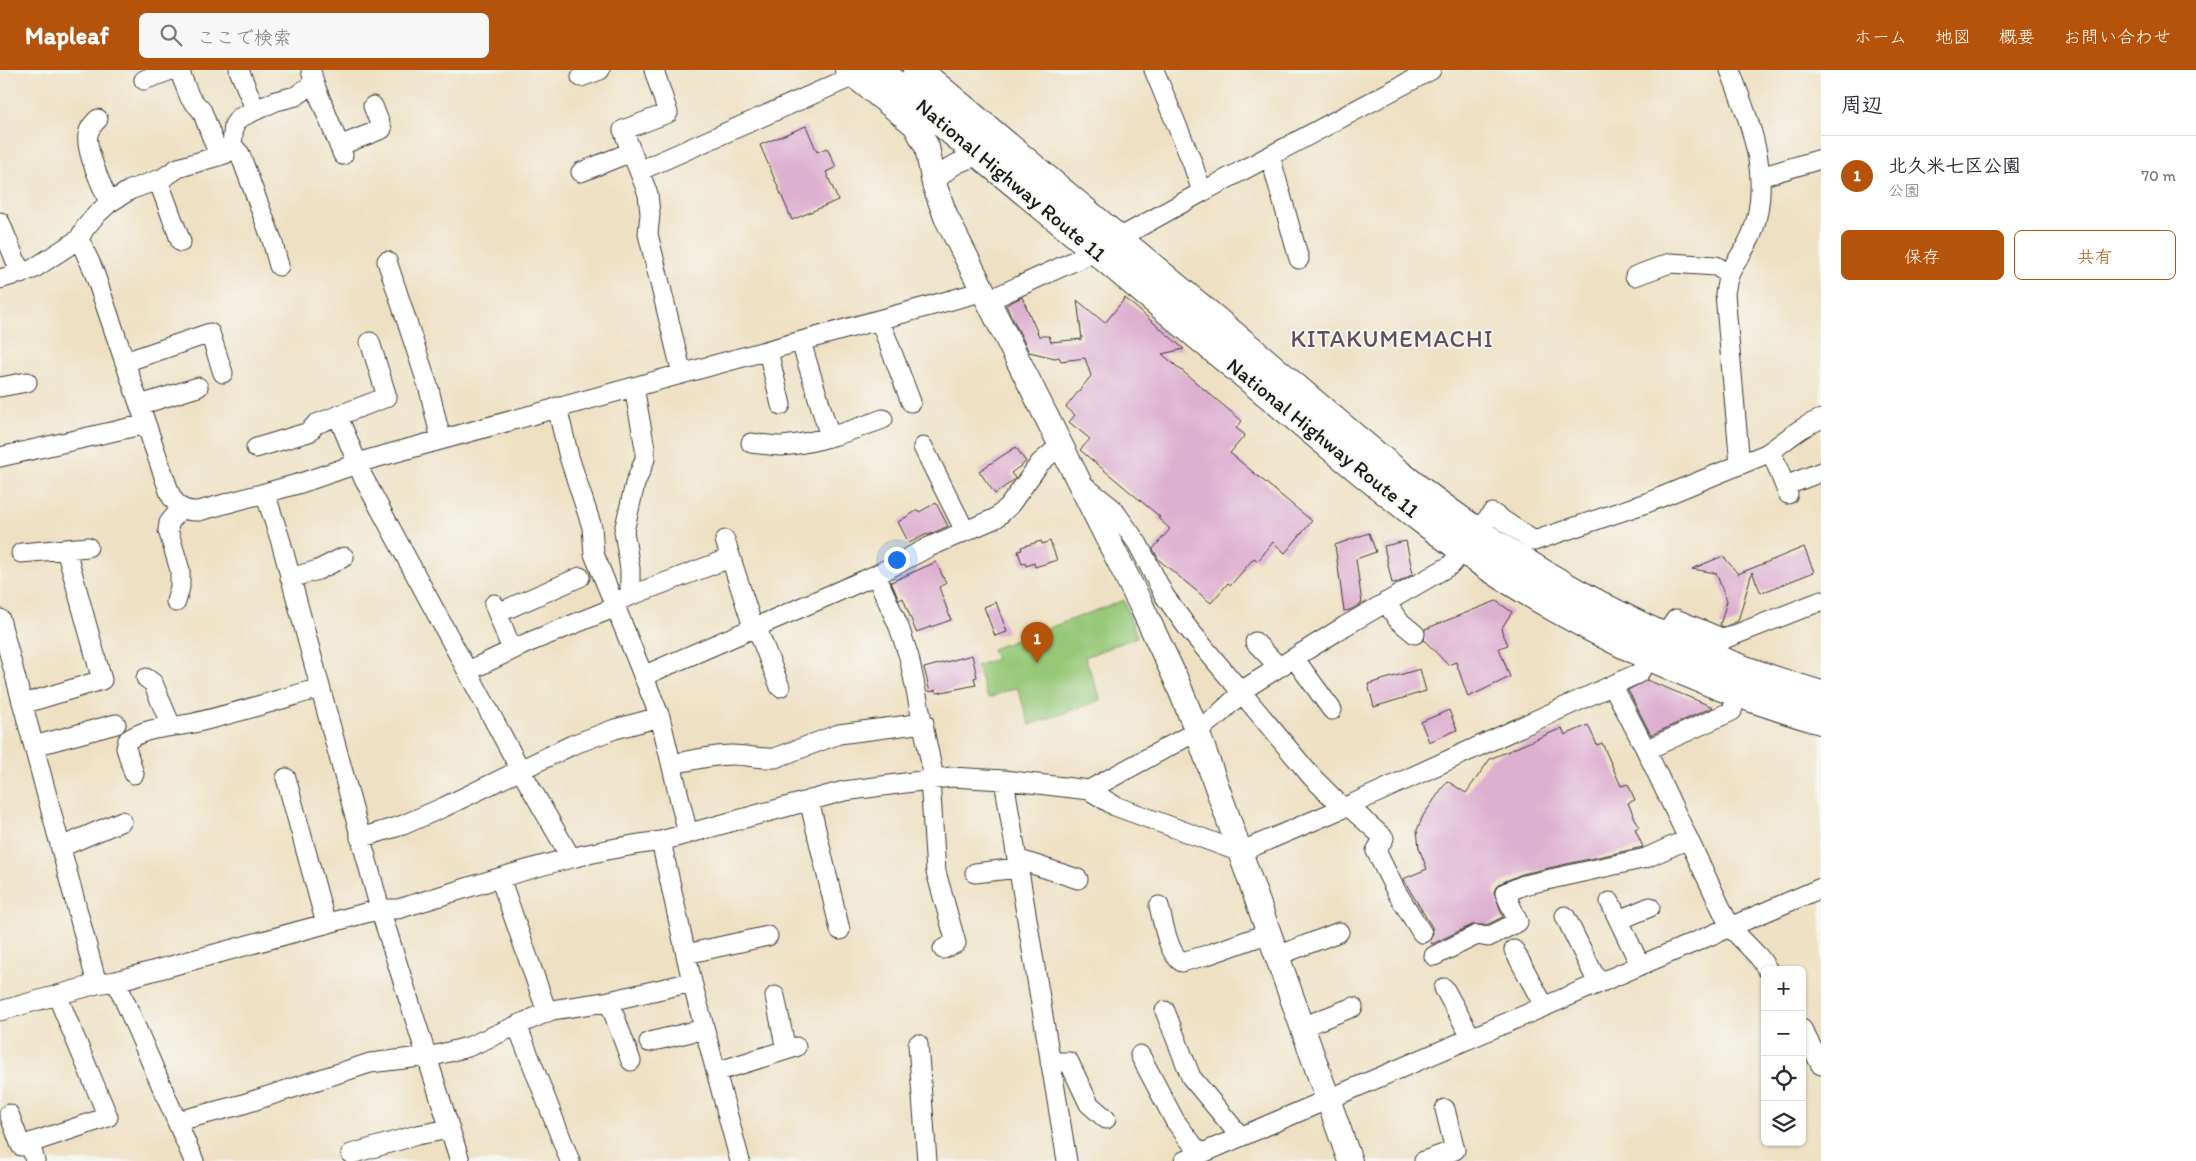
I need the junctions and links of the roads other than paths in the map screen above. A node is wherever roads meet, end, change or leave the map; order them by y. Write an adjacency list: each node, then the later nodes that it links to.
1 (171, 70): 13 (street)
2 (179, 70): 17 (street)
3 (239, 70): 15 (street)
4 (600, 70): 12 (street)
5 (654, 70): 18 (street)
6 (917, 70): 32 (highway, National Highway Route 11)
7 (1154, 70): 27 (street)
8 (1431, 70): 20 (street)
9 (1730, 70): 24 (street)
10 (860, 72): 19 (highway, National Highway Route 11); 22 (street); 26 (street)
11 (312, 76): 14 (street); 15 (street)
12 (581, 77)
13 (144, 80)
14 (373, 106)
15 (255, 110): 17 (street)
16 (98, 119): 28 (street)
17 (225, 150): 25 (street); 35 (street)
18 (631, 152): 22 (street); 23 (street)
19 (981, 154): 26 (street); 32 (highway, National Highway Route 11)
20 (1270, 156): 27 (street); 33 (street)
21 (1821, 159): 24 (street)
22 (639, 171): 47 (street)
23 (581, 172)
24 (1760, 177): 37 (street)
25 (158, 180): 28 (street); 31 (street)
26 (934, 184): 40 (street)
27 (1202, 192): 32 (street)
28 (109, 203): 30 (street)
29 (0, 222): 36 (street)
30 (79, 239): 36 (street); 45 (street)
31 (181, 242)
32 (1106, 244): 40 (street); 74 (highway, National Highway Route 11)
33 (1299, 260)
34 (387, 261): 59 (street)
35 (279, 266)
36 (21, 274): 39 (street)
37 (1730, 274): 38 (street); 67 (street)
38 (1635, 276)
39 (0, 279)
40 (987, 295): 41 (street); 61 (street)
41 (880, 321): 43 (street); 50 (street)
42 (370, 342): 54 (street)
43 (801, 342): 44 (street); 58 (street)
44 (768, 351): 47 (street); 52 (street)
45 (125, 362): 46 (street); 51 (street)
46 (223, 373)
47 (682, 374): 49 (street)
48 (198, 387): 51 (street)
49 (634, 387): 53 (street); 83 (street)
50 (911, 402)
51 (140, 405): 57 (street)
52 (781, 405)
53 (557, 407): 59 (street); 83 (street)
54 (338, 416): 63 (street); 66 (street)
55 (883, 419): 58 (street)
56 (1821, 420): 64 (street)
57 (146, 424): 65 (street); 71 (street)
58 (830, 437): 60 (street)
59 (442, 440): 66 (street)
60 (751, 443)
61 (1060, 445): 69 (street); 72 (street)
62 (923, 447): 72 (street)
63 (256, 448)
64 (1771, 451): 67 (street); 68 (street)
65 (0, 457)
66 (357, 463): 70 (street); 95 (street)
67 (1740, 464): 74 (street)
68 (1821, 472)
69 (1077, 480): 102 (street); 110 (street)
70 (265, 494): 71 (street); 81 (street)
71 (181, 508): 85 (street)
72 (965, 531): 80 (street)
73 (725, 540): 79 (street)
74 (1472, 541): 86 (street); 92 (highway, National Highway Route 11)
75 (88, 548): 76 (street)
76 (66, 550): 77 (street); 104 (street)
77 (21, 553)
78 (344, 557): 81 (street)
79 (730, 558): 83 (street); 88 (street)
80 (876, 575): 88 (street); 108 (street)
81 (290, 578): 100 (street)
82 (580, 578): 93 (street)
83 (620, 601): 93 (street); 96 (street)
84 (1821, 601): 92 (street)
85 (176, 602)
86 (1386, 602): 89 (street); 94 (street)
87 (0, 620): 91 (street)
88 (755, 626): 96 (street); 99 (street)
89 (1415, 634)
90 (1255, 642): 94 (street)
91 (3, 647): 104 (street)
92 (1658, 647): 98 (street); 101 (highway, National Highway Route 11); 103 (highway, National Highway Route 11)
93 (512, 650): 95 (street)
94 (1286, 662): 102 (street); 105 (street)
95 (468, 671): 115 (street)
96 (643, 676): 106 (street)
97 (146, 678): 109 (street)
98 (1613, 686): 113 (street); 122 (street)
99 (780, 687)
100 (320, 688): 109 (street); 125 (street)
101 (1738, 693): 107 (highway, National Highway Route 11); 113 (street)
102 (1241, 694): 110 (street); 122 (street)
103 (1821, 695)
104 (23, 704): 112 (street)
105 (1332, 710)
106 (660, 717): 114 (street); 115 (street)
107 (1821, 720)
108 (924, 723): 114 (street); 118 (street)
109 (171, 726): 111 (street)
110 (1197, 731): 120 (street); 129 (street)
111 (128, 740): 112 (street); 116 (street)
112 (34, 746): 128 (street)
113 (1646, 750): 126 (street)
114 (673, 764): 124 (street)
115 (520, 769): 125 (street); 130 (street)
116 (134, 774)
117 (286, 778): 142 (street)
118 (932, 779): 119 (street); 121 (street); 149 (street)
119 (1004, 780): 120 (street); 131 (street)
120 (1089, 790): 129 (street)
121 (809, 800): 124 (street); 144 (street)
122 (1345, 807): 129 (street); 147 (street)
123 (122, 821): 128 (street)
124 (688, 834): 127 (street)
125 (360, 838): 139 (street)
126 (1688, 839): 143 (street); 153 (street)
127 (661, 842): 130 (street); 151 (street)
128 (60, 847): 159 (street)
129 (1240, 852): 146 (street)
130 (571, 858): 133 (street)
131 (1018, 863): 132 (street); 134 (street); 179 (street)
132 (975, 873)
133 (500, 878): 139 (street); 168 (street)
134 (1078, 879)
135 (1821, 888): 143 (street)
136 (1610, 902): 141 (street)
137 (1160, 906): 146 (street)
138 (1650, 907): 141 (street)
139 (380, 909): 142 (street); 176 (street)
140 (1565, 916): 158 (street)
141 (1619, 920): 154 (street)
142 (326, 924): 156 (street)
143 (1730, 927): 154 (street); 155 (street)
144 (840, 930)
145 (1340, 932): 152 (street)
146 (1269, 933): 152 (street)
147 (1422, 933)
148 (768, 936): 151 (street)
149 (943, 949)
150 (1514, 950): 164 (street)
151 (686, 954): 157 (street)
152 (1277, 956): 170 (street)
153 (1434, 956)
154 (1640, 965): 158 (street)
155 (1765, 966)
156 (116, 981): 159 (street); 186 (street)
157 (692, 982): 163 (street); 171 (street)
158 (1598, 983): 164 (street)
159 (97, 984): 161 (street)
160 (1444, 988): 172 (street)
161 (57, 995): 166 (street); 189 (street)
162 (775, 996): 181 (street)
163 (609, 1001): 168 (street); 178 (street)
164 (1544, 1006): 172 (street)
165 (1353, 1007): 170 (street)
166 (1, 1009)
167 (1165, 1011): 188 (street)
168 (548, 1012): 169 (street)
169 (517, 1025): 176 (street); 194 (street)
170 (1302, 1028): 182 (street)
171 (704, 1029): 174 (street); 181 (street)
172 (1471, 1037): 182 (street)
173 (1806, 1037): 180 (street)
174 (649, 1042)
175 (918, 1044): 196 (street)
176 (426, 1055): 186 (street); 187 (street)
177 (1140, 1055): 191 (street)
178 (630, 1061)
179 (1050, 1062): 185 (street); 197 (street)
180 (1821, 1065)
181 (716, 1072): 195 (street)
182 (1327, 1099): 188 (street); 198 (street)
183 (1445, 1109): 199 (street)
184 (9, 1114): 189 (street)
185 (1106, 1119)
186 (178, 1121): 192 (street)
187 (450, 1129): 190 (street); 193 (street)
188 (1240, 1136): 191 (street)
189 (32, 1152)
190 (351, 1154)
191 (1192, 1158)
192 (194, 1161)
193 (460, 1161)
194 (570, 1161)
195 (740, 1161)
196 (927, 1161)
197 (1067, 1161)
198 (1350, 1161)
199 (1424, 1161)

